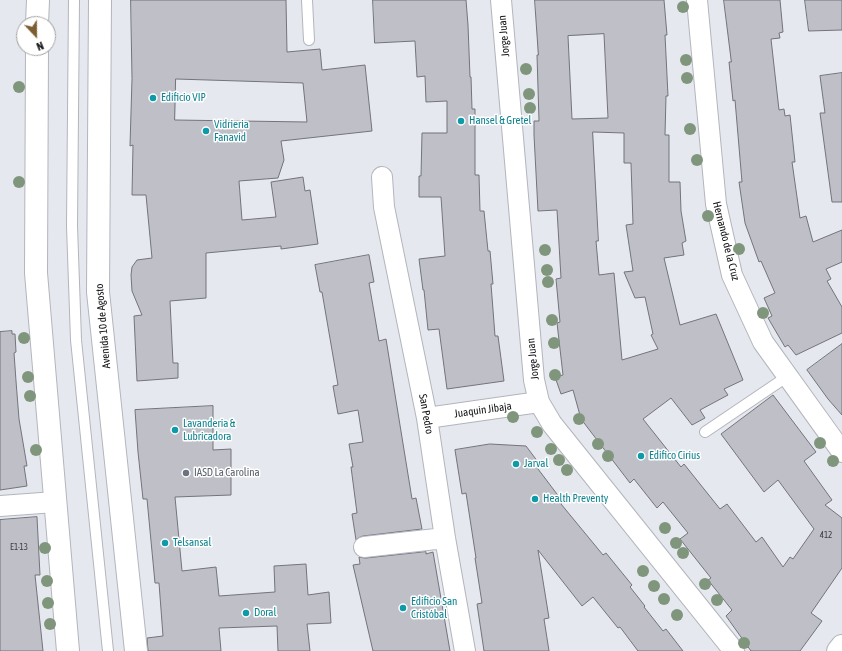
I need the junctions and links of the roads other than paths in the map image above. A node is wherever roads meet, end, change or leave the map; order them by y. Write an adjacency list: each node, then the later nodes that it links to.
1 (38, 0): 7 (main road)
2 (74, 0): 22 (lane)
3 (100, 0): 23 (main road, Avenida 10 de Agosto)
4 (307, 0): 8 (lane)
5 (501, 0): 12 (street, Jorge Juan)
6 (697, 0): 11 (street, Hernando de la Cruz)
7 (38, 16)
8 (310, 40)
9 (37, 56): 16 (main road)
10 (382, 177): 13 (street, San Pedro)
11 (788, 376): 14 (lane); 15 (street, Hernando de la Cruz)
12 (539, 402): 13 (street, Juaquin Jibaja); 25 (street, Jorge Juan)
13 (427, 418): 18 (street, San Pedro)
14 (705, 432)
15 (842, 452)
16 (55, 502): 17 (street); 21 (main road)
17 (0, 506)
18 (446, 538): 19 (street); 24 (street, San Pedro)
19 (364, 547)
20 (842, 646): 26 (main road)
21 (68, 651)
22 (108, 651)
23 (136, 651)
24 (465, 651)
25 (734, 651)
26 (838, 651)

